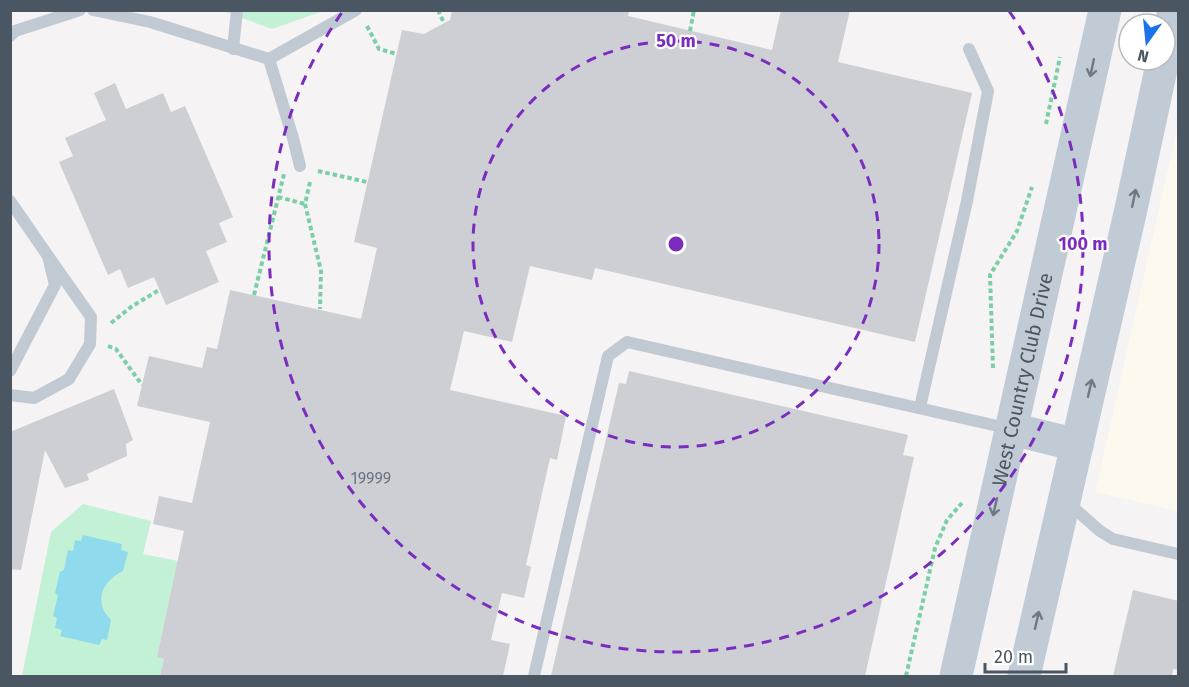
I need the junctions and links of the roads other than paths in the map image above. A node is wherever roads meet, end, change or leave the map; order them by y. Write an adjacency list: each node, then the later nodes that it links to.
1 (80, 10): 6 (lane)
2 (93, 10): 7 (lane)
3 (237, 10): 7 (lane)
4 (1105, 10): 17 (street, West Country Club Drive, one-way to 17)
5 (360, 15): 9 (lane)
6 (10, 36)
7 (232, 49): 9 (lane)
8 (969, 49): 16 (lane)
9 (269, 59): 11 (lane)
10 (1161, 72): 18 (street, one-way to 10)
11 (300, 166)
12 (10, 201): 13 (lane)
13 (48, 256): 14 (lane); 15 (lane)
14 (10, 371)
15 (10, 395)
16 (920, 407): 17 (lane); 21 (lane)
17 (1012, 429): 18 (street); 22 (street, West Country Club Drive, one-way to 22)
18 (1077, 445): 19 (street)
19 (1065, 500): 20 (lane); 23 (street, one-way to 19)
20 (1179, 554)
21 (534, 676)
22 (956, 676)
23 (1023, 676)

